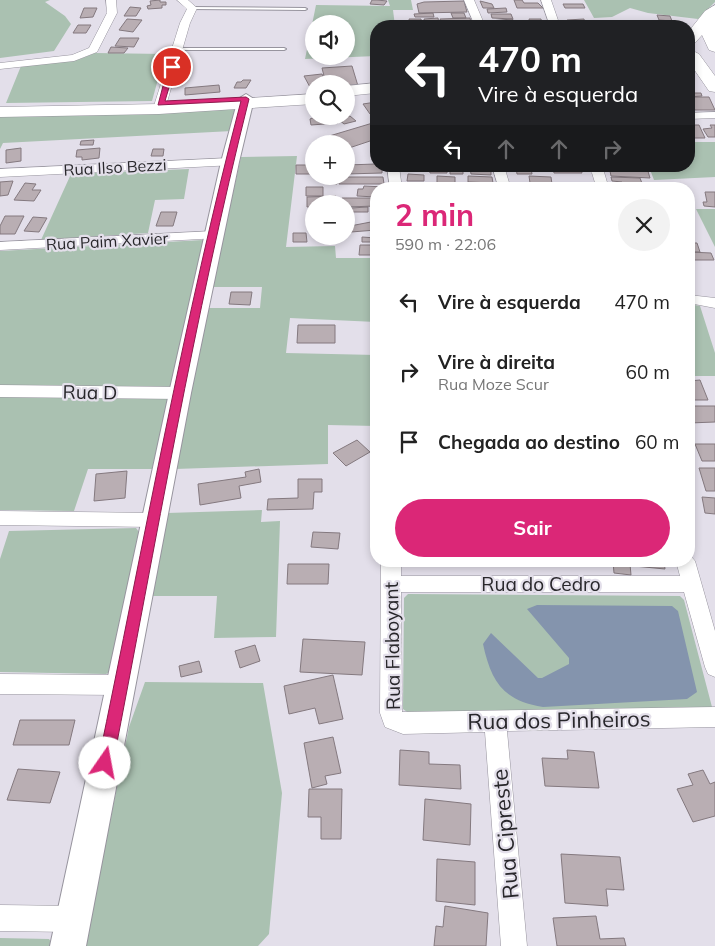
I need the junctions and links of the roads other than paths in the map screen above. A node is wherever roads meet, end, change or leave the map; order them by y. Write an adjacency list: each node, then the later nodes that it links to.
1 (111, 0): 16 (street)
2 (182, 0): 5 (street)
3 (469, 0): 8 (street)
4 (546, 0): 9 (street)
5 (192, 8): 6 (lane); 11 (street)
6 (305, 9)
7 (712, 11): 10 (main road); 14 (main road)
8 (477, 20)
9 (553, 20)
10 (695, 41)
11 (177, 49): 12 (lane); 26 (street)
12 (284, 49)
13 (695, 50): 14 (main road)
14 (715, 50)
15 (695, 57): 17 (main road)
16 (0, 66)
17 (715, 87)
18 (370, 89): 19 (main road)
19 (355, 90)
20 (370, 94): 22 (main road)
21 (305, 95): 24 (main road)
22 (355, 95)
23 (305, 99): 24 (main road)
24 (245, 102): 26 (main road); 30 (street)
25 (0, 106): 26 (main road)
26 (160, 106): 27 (main road)
27 (0, 112)
28 (715, 115): 29 (street)
29 (695, 116)
30 (230, 162): 31 (street, Rua Ilso Bezzi); 32 (street)
31 (0, 172)
32 (214, 235): 33 (street, Rua Paim Xavier); 37 (street)
33 (0, 246)
34 (695, 300): 35 (street)
35 (715, 303)
36 (0, 391): 37 (street, Rua D)
37 (180, 393): 39 (street)
38 (0, 518): 39 (street)
39 (154, 520): 46 (street)
40 (391, 567): 42 (street, Rua Flaboyant)
41 (687, 567): 43 (street)
42 (391, 584): 43 (street, Rua do Cedro); 49 (street, Rua Flaboyant)
43 (691, 584): 44 (street)
44 (715, 667)
45 (0, 684): 46 (street)
46 (121, 685): 51 (street)
47 (715, 717): 48 (street, Rua dos Pinheiros)
48 (495, 721): 49 (street, Rua dos Pinheiros); 53 (street, Rua Cipreste)
49 (403, 723)
50 (0, 918): 51 (street)
51 (74, 920): 52 (street)
52 (68, 946)
53 (514, 946)

